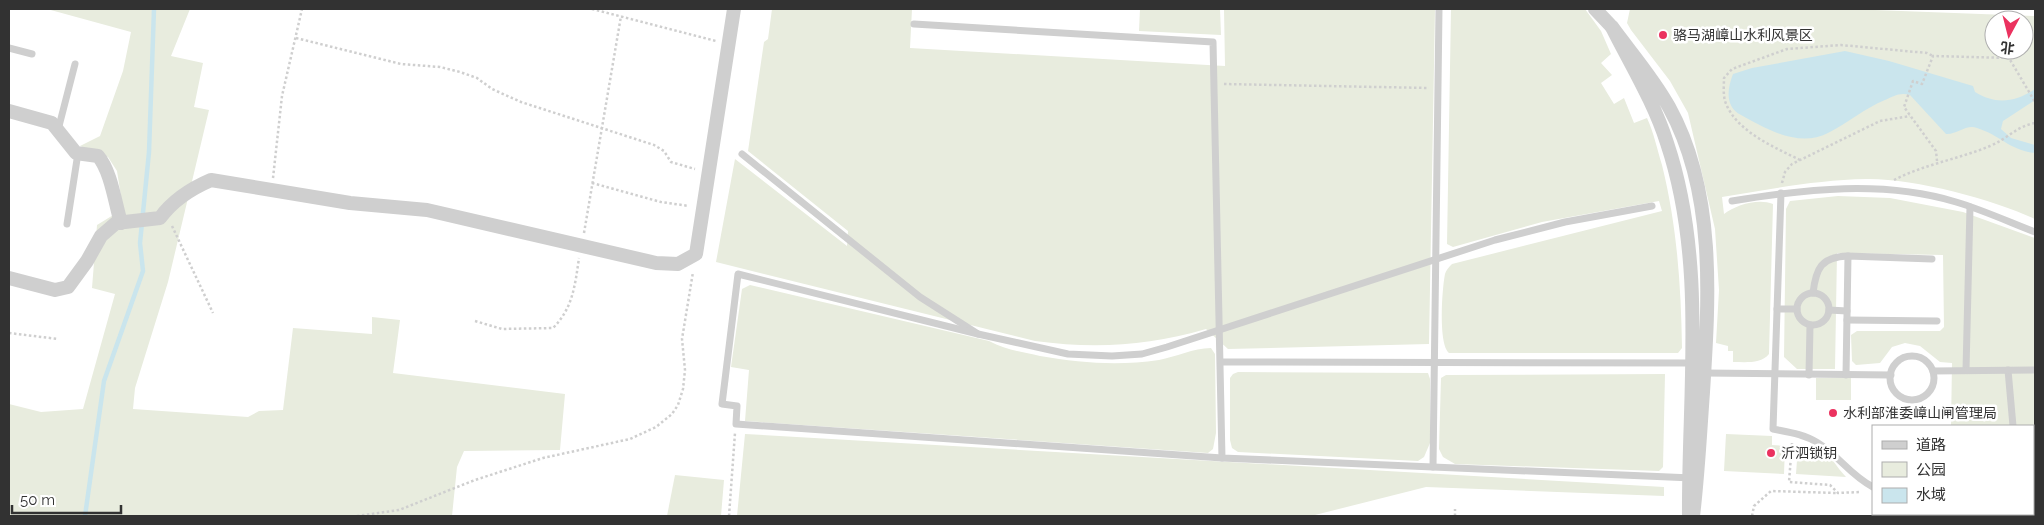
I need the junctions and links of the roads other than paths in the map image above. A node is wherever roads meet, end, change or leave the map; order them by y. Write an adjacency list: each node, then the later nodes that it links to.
1 (734, 9): 20 (street)
2 (1439, 9): 27 (lane)
3 (1595, 9): 6 (street)
4 (1600, 9): 6 (street)
5 (914, 24): 37 (lane)
6 (1612, 27): 18 (street); 19 (street)
7 (9, 48): 8 (lane)
8 (32, 54)
9 (75, 64): 11 (lane)
10 (9, 111): 11 (street)
11 (58, 130): 12 (street)
12 (78, 153): 20 (street); 21 (lane)
13 (742, 154): 38 (lane)
14 (1781, 193): 15 (lane); 17 (lane); 30 (lane)
15 (1732, 201)
16 (1652, 206): 27 (lane)
17 (1970, 207): 22 (lane); 43 (lane)
18 (1702, 214): 19 (street); 24 (street)
19 (1685, 216): 23 (street)
20 (122, 223): 28 (street)
21 (68, 224)
22 (2035, 232)
23 (1689, 250): 24 (street); 41 (street)
24 (1706, 250): 41 (street)
25 (1848, 256): 26 (lane); 29 (lane); 33 (lane)
26 (1932, 259)
27 (1436, 260): 37 (lane); 40 (lane)
28 (9, 278)
29 (1813, 293): 31 (lane); 32 (lane)
30 (1777, 308): 31 (lane); 46 (lane)
31 (1797, 309): 36 (lane)
32 (1829, 310): 33 (lane); 36 (lane)
33 (1847, 310): 34 (lane)
34 (1847, 320): 35 (lane); 48 (lane)
35 (1937, 321)
36 (1810, 325): 47 (lane)
37 (1220, 330): 38 (lane); 39 (lane)
38 (978, 334): 51 (lane)
39 (1221, 362): 40 (lane); 51 (lane)
40 (1434, 362): 41 (lane); 52 (lane)
41 (1698, 368): 46 (lane); 53 (street)
42 (1933, 370): 43 (lane); 49 (lane); 49 (lane)
43 (1966, 370): 44 (lane)
44 (2008, 370): 45 (lane); 50 (lane)
45 (2035, 370)
46 (1775, 375): 47 (lane); 54 (lane)
47 (1808, 375): 48 (lane)
48 (1846, 375): 49 (lane)
49 (1891, 375)
50 (2013, 425)
51 (1222, 458): 52 (lane)
52 (1433, 467): 53 (lane)
53 (1693, 478): 55 (street)
54 (1871, 486)
55 (1692, 499): 56 (street); 57 (street)
56 (1689, 516)
57 (1693, 516)

